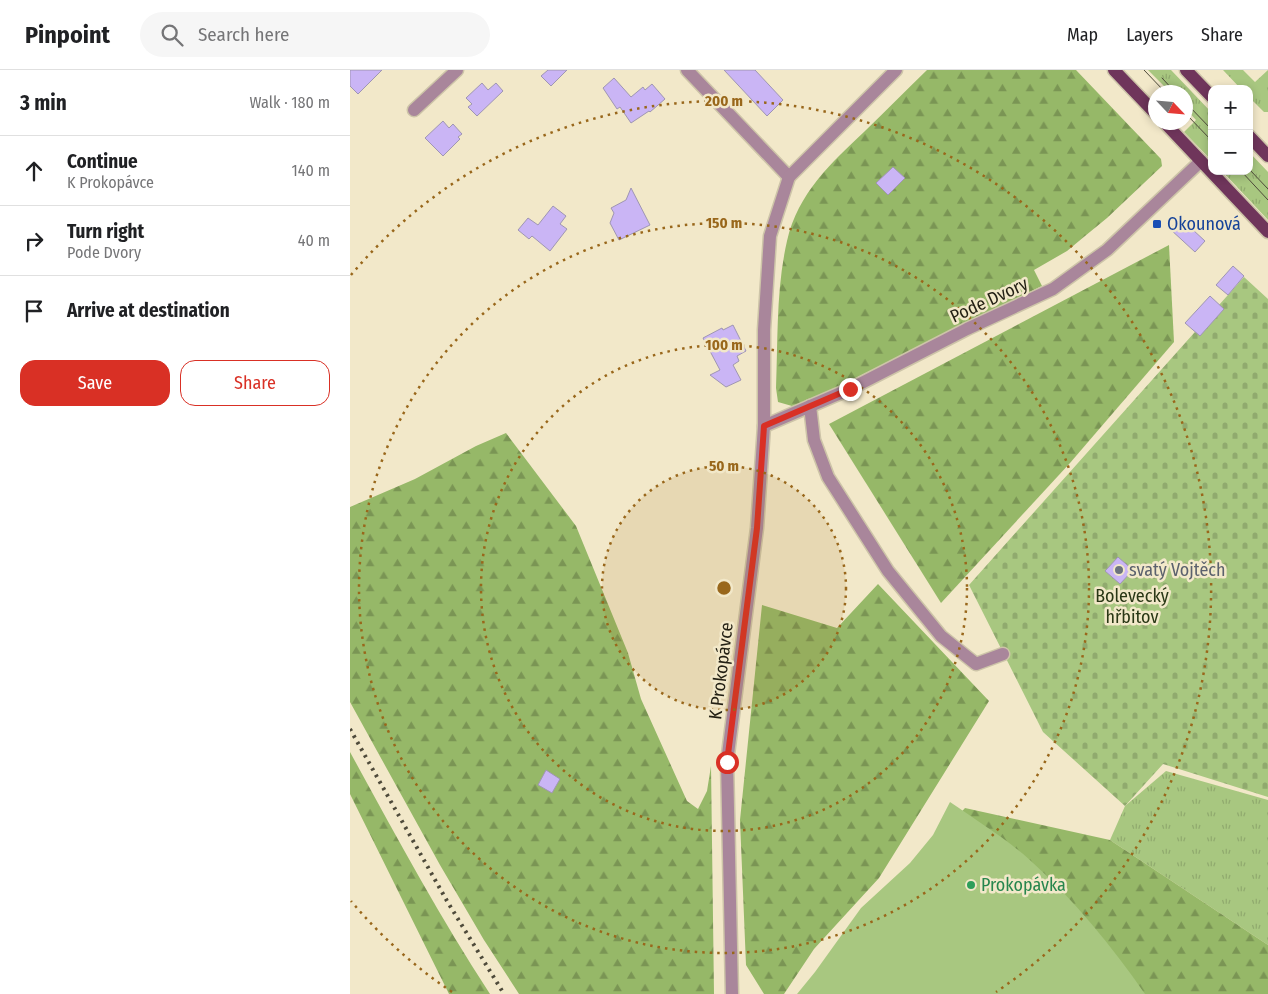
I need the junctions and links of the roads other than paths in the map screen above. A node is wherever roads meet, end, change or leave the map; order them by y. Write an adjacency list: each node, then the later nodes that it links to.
1 (457, 70): 8 (street)
2 (686, 70): 13 (street)
3 (896, 70): 13 (street, K Prokopávce)
4 (1114, 70): 7 (main road)
5 (1186, 70): 6 (main road)
6 (1208, 93)
7 (1148, 106)
8 (414, 110)
9 (1172, 130): 12 (main road)
10 (1253, 140): 11 (main road)
11 (1268, 156)
12 (1201, 161): 14 (main road); 15 (street, Pode Dvory)
13 (789, 177): 16 (street, K Prokopávce)
14 (1268, 232)
15 (810, 406): 16 (street, Pode Dvory); 17 (street)
16 (764, 426): 18 (street, K Prokopávce)
17 (1003, 654)
18 (732, 994)

